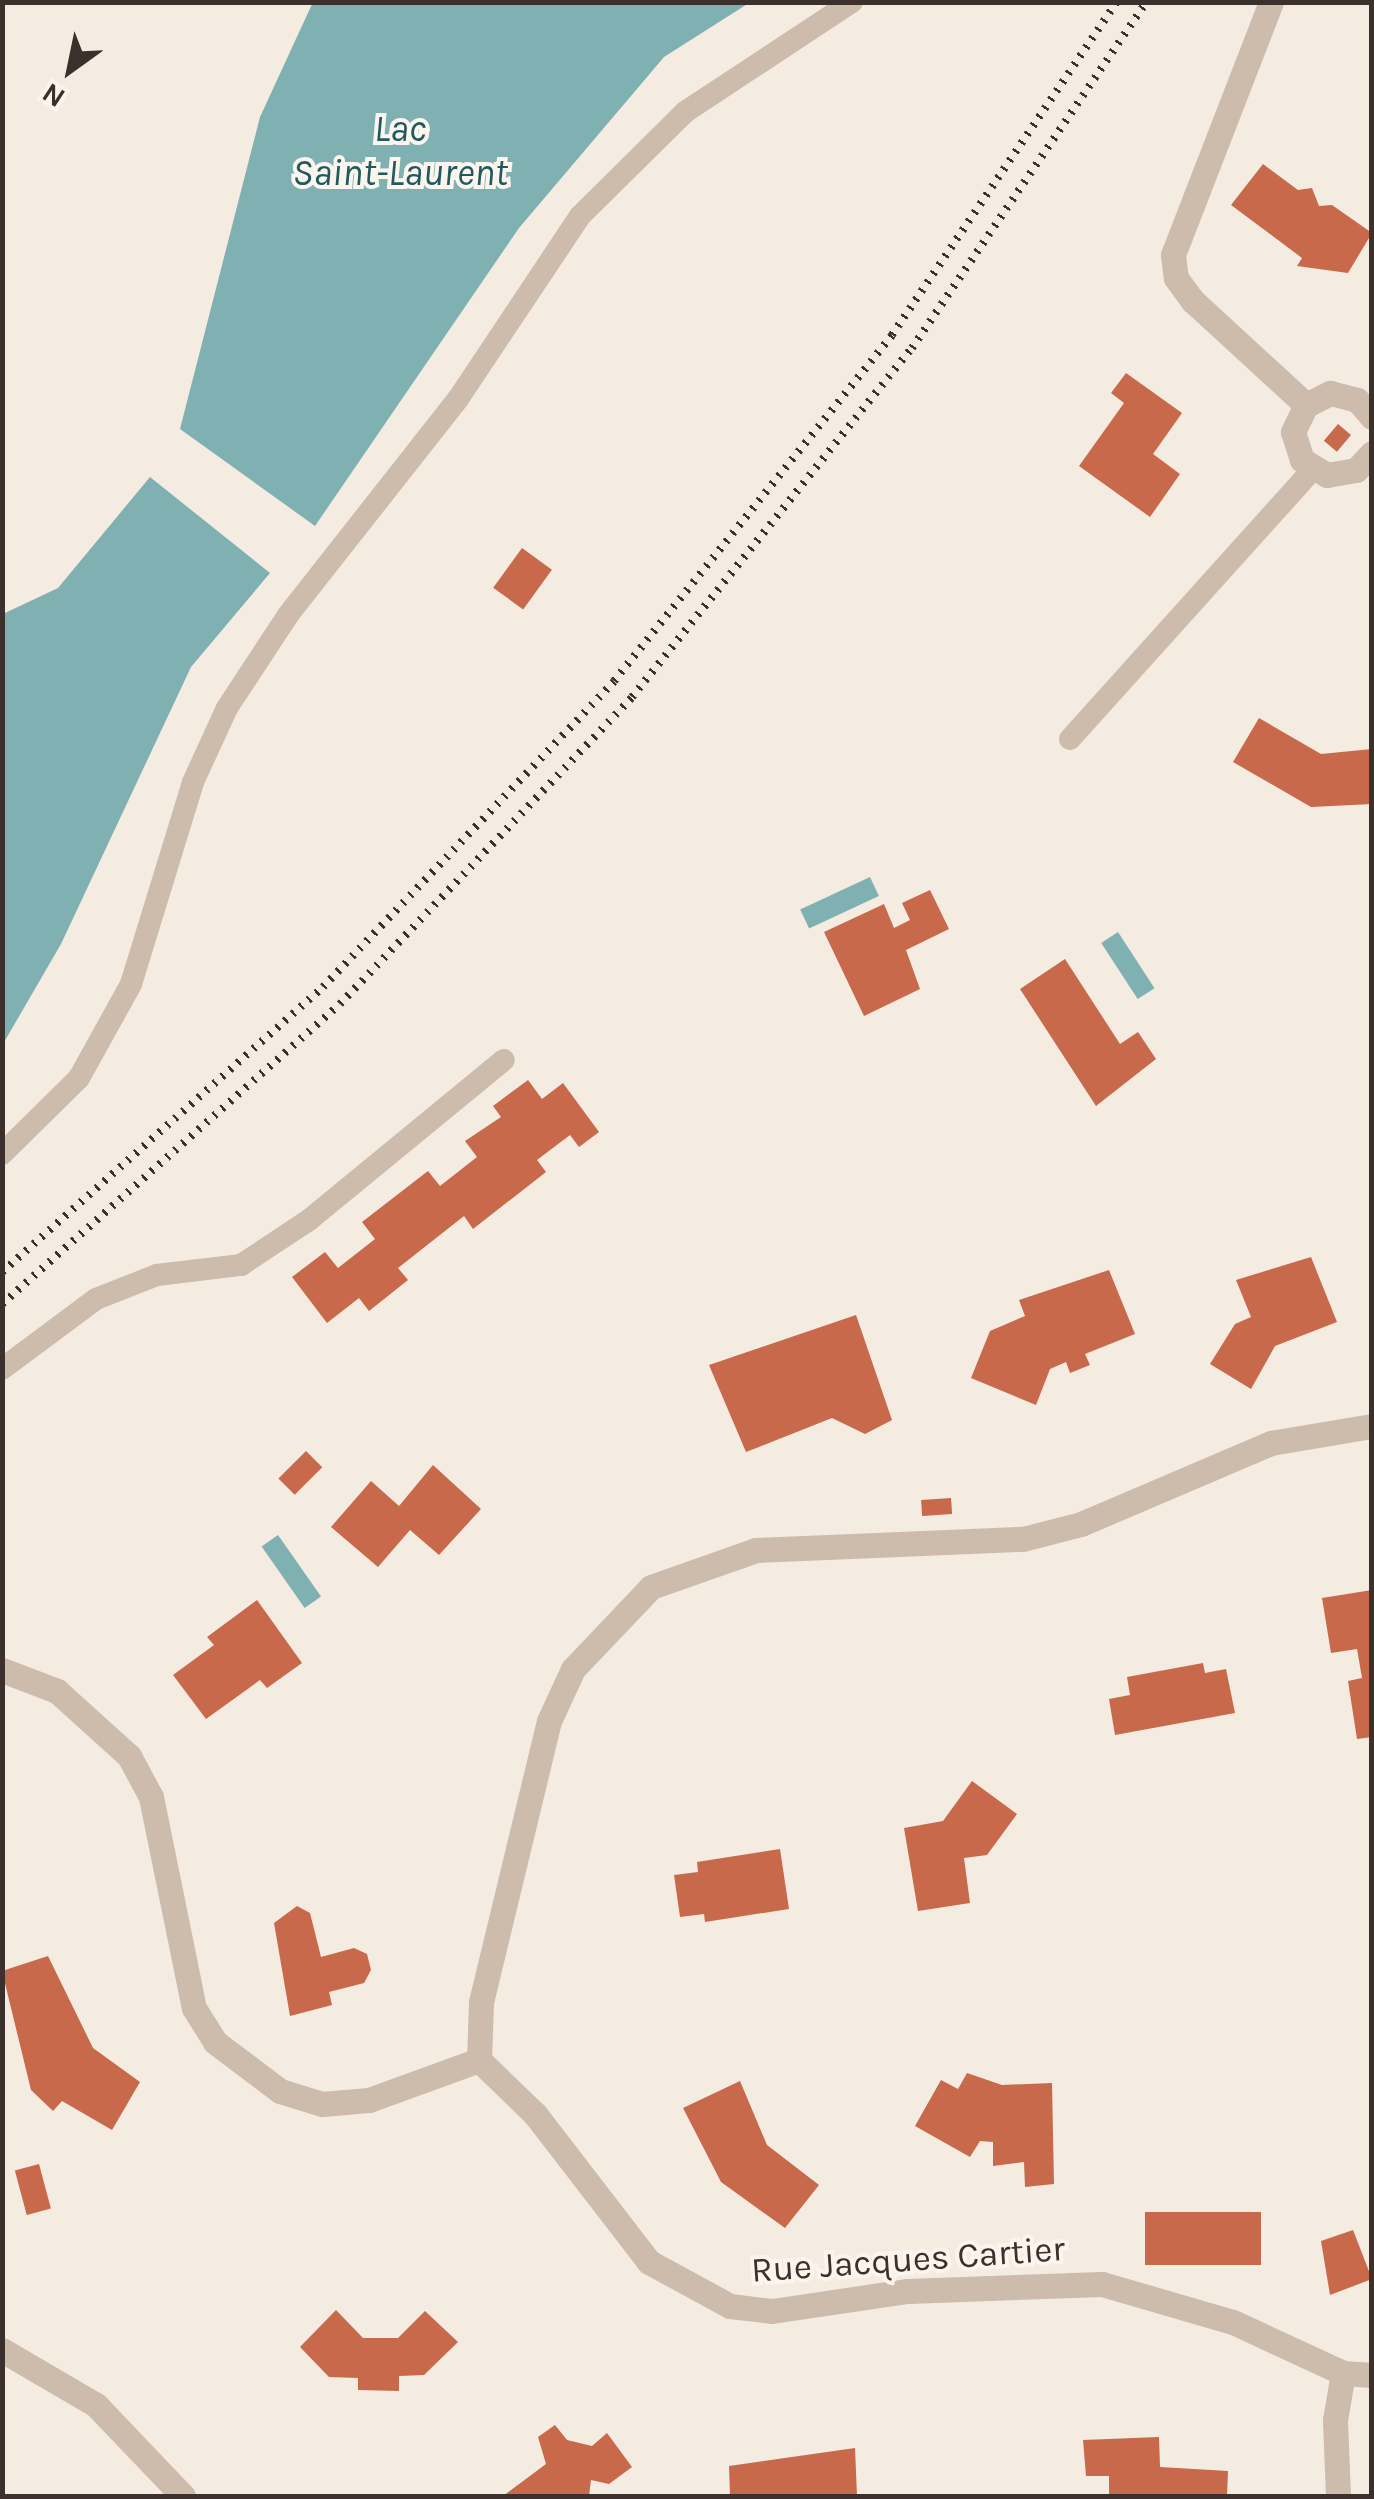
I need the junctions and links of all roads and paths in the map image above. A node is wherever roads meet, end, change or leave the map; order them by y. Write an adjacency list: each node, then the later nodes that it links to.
1 (852, 2): 9 (lane)
2 (1270, 2): 3 (street)
3 (1306, 405): 4 (street); 6 (street)
4 (1372, 417)
5 (1370, 459): 6 (street)
6 (1312, 470): 7 (lane)
7 (1070, 739)
8 (504, 1060): 10 (lane)
9 (2, 1154)
10 (2, 1369)
11 (1372, 1426): 13 (street)
12 (2, 1670): 13 (street)
13 (479, 2060): 15 (street, Rue Jacques Cartier)
14 (2, 2350): 17 (street)
15 (1343, 2373): 16 (street, Rue Jacques Cartier); 18 (street)
16 (1372, 2375)
17 (183, 2496)
18 (1338, 2496)

